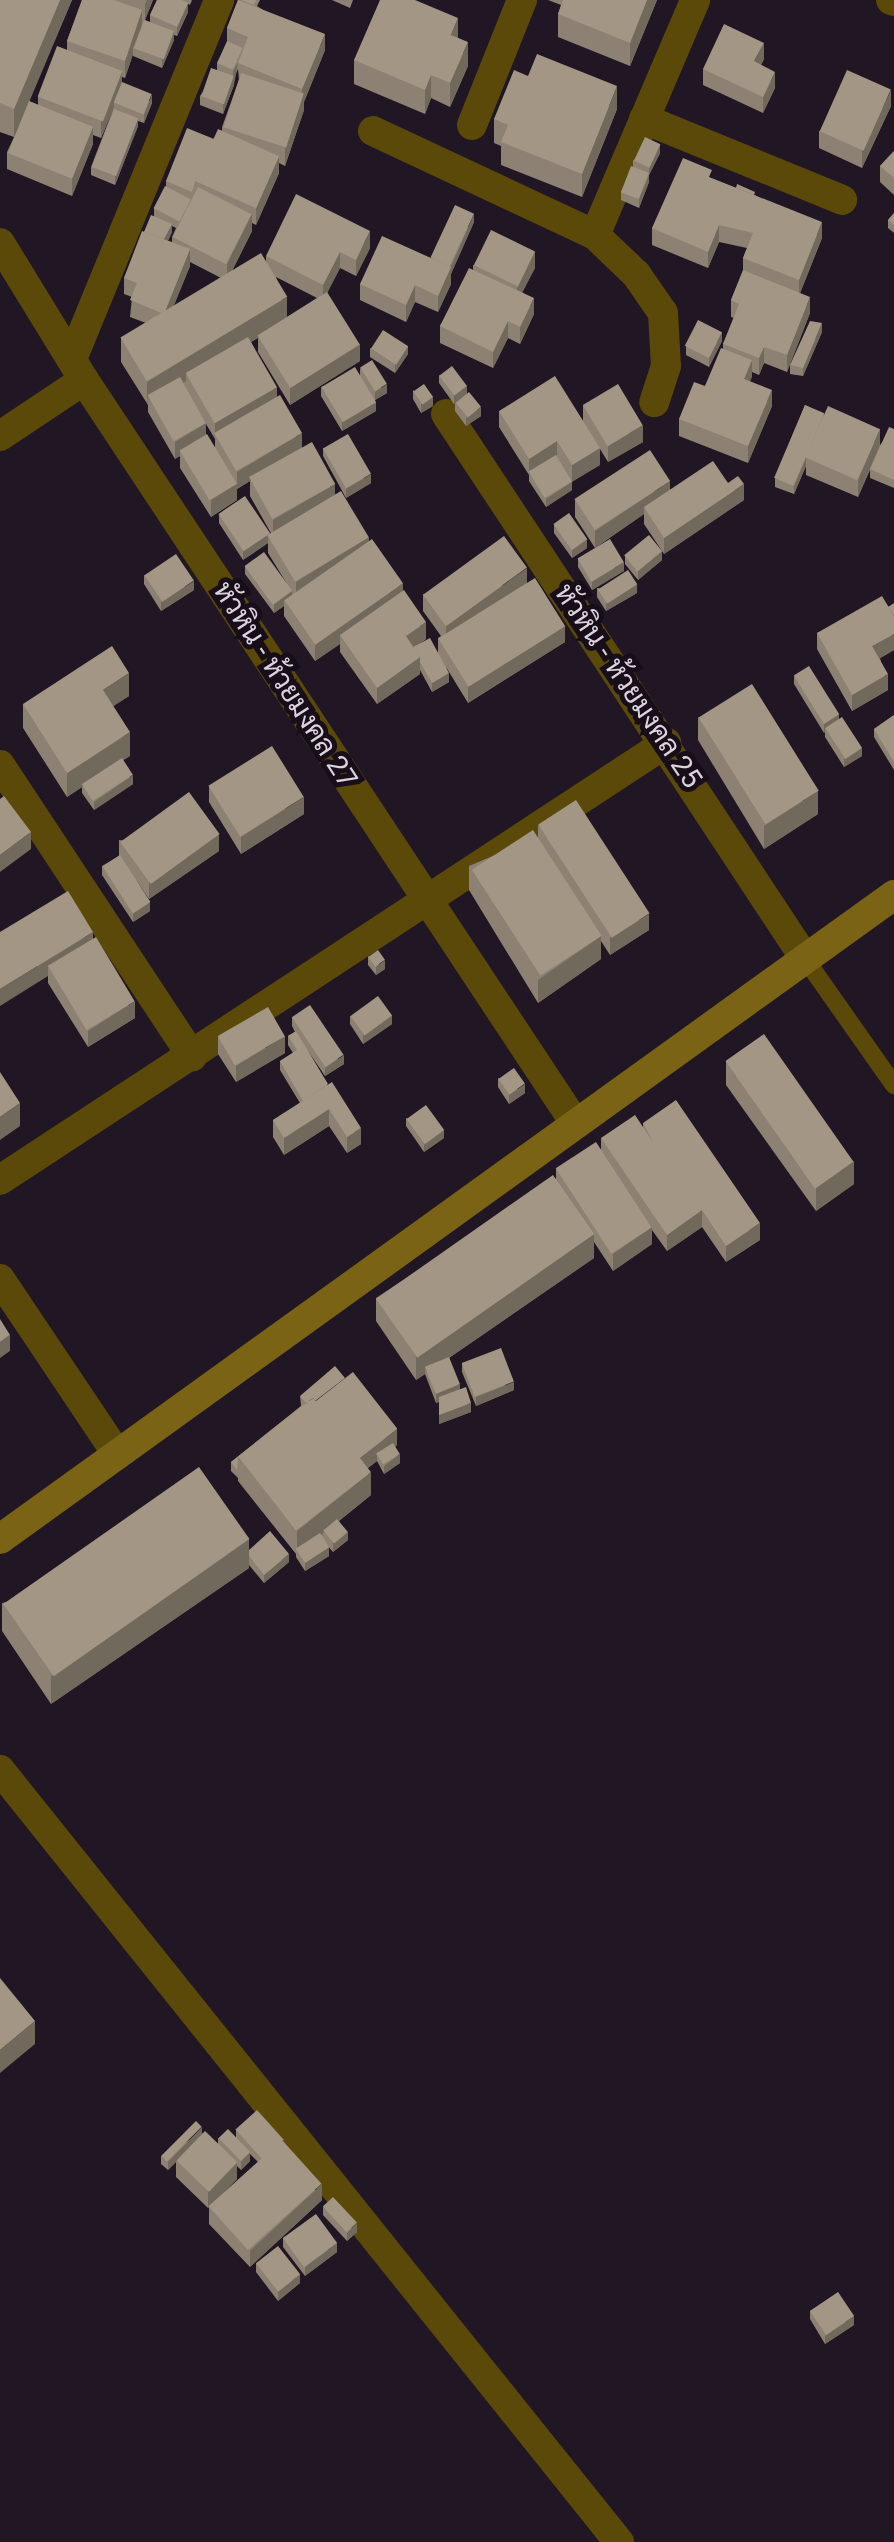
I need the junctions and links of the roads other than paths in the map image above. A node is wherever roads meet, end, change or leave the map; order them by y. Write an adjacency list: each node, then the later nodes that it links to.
1 (219, 0): 10 (street)
2 (522, 0): 5 (street)
3 (695, 0): 4 (street)
4 (644, 119): 7 (street); 8 (street)
5 (472, 125)
6 (374, 132): 8 (street)
7 (842, 200)
8 (594, 235): 11 (street)
9 (0, 243): 10 (street, หัวหิน - ห้วยมงคล 27)
10 (78, 369): 13 (street); 17 (street, หัวหิน - ห้วยมงคล 27)
11 (654, 402)
12 (446, 414): 14 (street, หัวหิน - ห้วยมงคล 25)
13 (0, 436)
14 (666, 743): 17 (street); 18 (street, หัวหิน - ห้วยมงคล 25)
15 (0, 765): 19 (street)
16 (894, 895): 18 (main road)
17 (425, 900): 19 (street); 21 (street, หัวหิน - ห้วยมงคล 27)
18 (806, 960): 20 (lane); 21 (main road)
19 (192, 1056): 22 (street)
20 (894, 1085)
21 (576, 1123): 24 (main road)
22 (0, 1180)
23 (0, 1279): 24 (street)
24 (118, 1454): 25 (main road)
25 (0, 1539)
26 (0, 1770): 27 (street)
27 (619, 2542)

